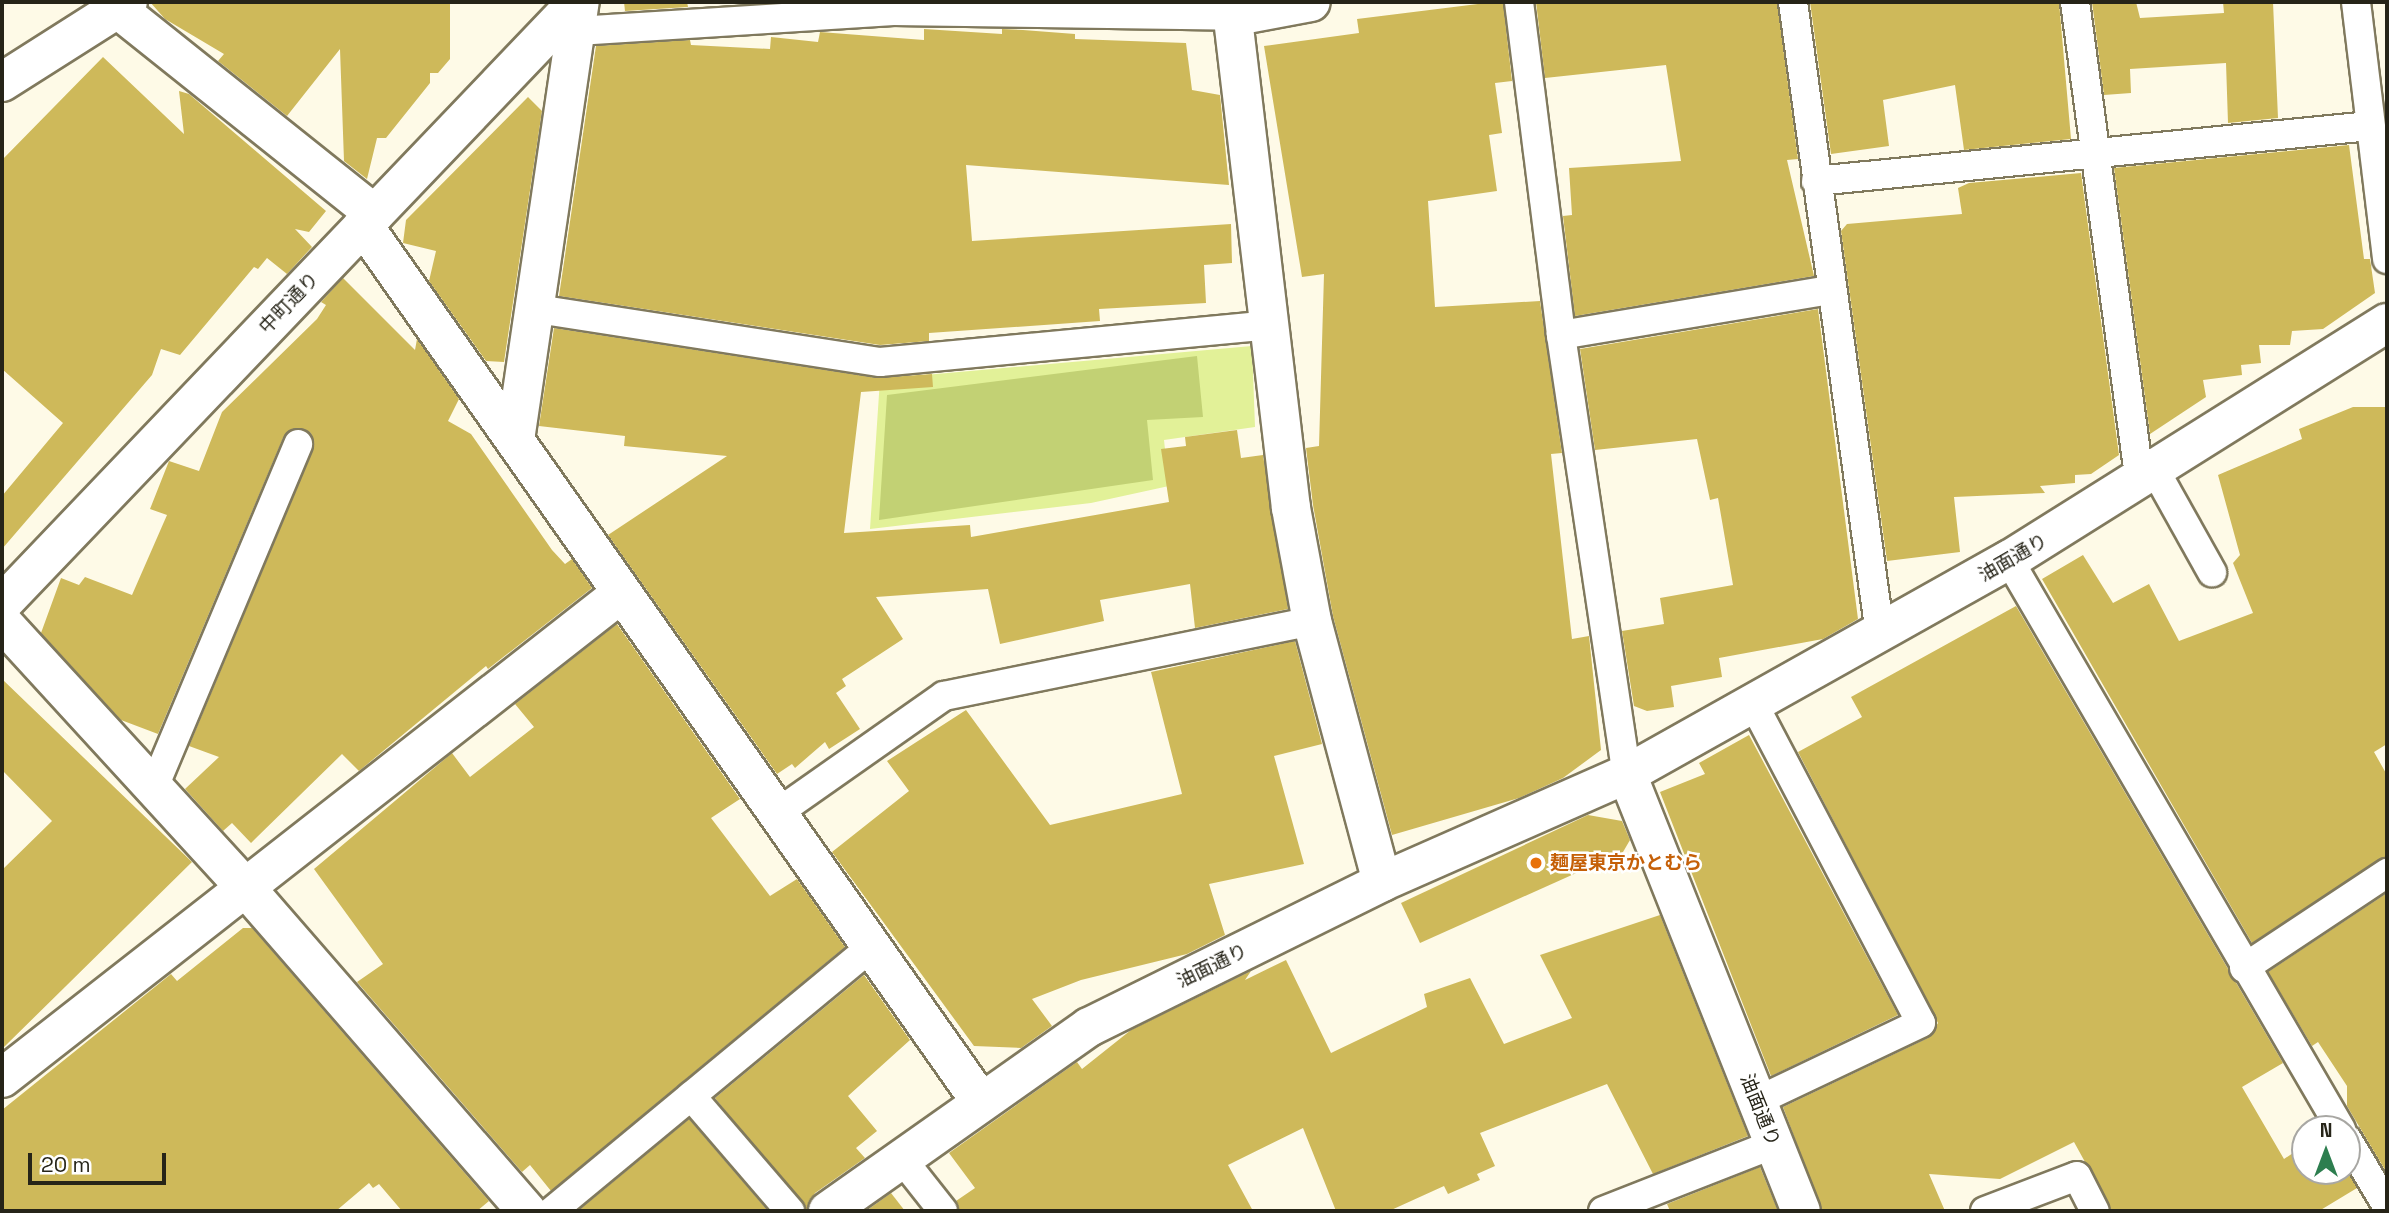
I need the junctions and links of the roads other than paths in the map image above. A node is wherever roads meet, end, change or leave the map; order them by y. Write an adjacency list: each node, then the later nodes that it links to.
1 (1311, 2): 7 (street)
2 (1519, 2): 19 (lane)
3 (1793, 2): 12 (lane)
4 (2075, 2): 11 (lane)
5 (2356, 2): 10 (lane)
6 (124, 6): 9 (street); 13 (street)
7 (1234, 9): 8 (lane); 18 (street)
8 (578, 11): 13 (street, 中町通り); 16 (street)
9 (2, 82)
10 (2370, 126): 11 (lane); 14 (lane)
11 (2096, 153): 12 (lane); 22 (lane)
12 (1816, 181): 15 (lane)
13 (369, 219): 20 (street); 26 (street, 中町通り)
14 (2387, 259)
15 (1830, 290): 19 (lane); 29 (lane)
16 (537, 309): 18 (lane); 20 (street)
17 (2387, 323): 22 (street, 油面通り)
18 (1272, 325): 27 (street)
19 (1561, 335): 31 (lane)
20 (515, 440): 25 (street)
21 (298, 444): 32 (lane)
22 (2148, 477): 23 (street, 油面通り); 24 (lane)
23 (2010, 560): 29 (street, 油面通り); 38 (lane)
24 (2212, 572)
25 (619, 595): 33 (street); 36 (street)
26 (2, 604)
27 (1311, 621): 33 (lane); 35 (street)
28 (2, 622): 32 (street)
29 (1880, 634): 30 (street, 油面通り)
30 (1753, 703): 31 (street, 油面通り); 41 (lane)
31 (1627, 774): 35 (street, 油面通り); 41 (street, 油面通り)
32 (154, 788): 36 (street)
33 (776, 814): 37 (street)
34 (2387, 873): 38 (lane)
35 (1382, 883): 42 (street, 油面通り)
36 (245, 887): 39 (street); 48 (street)
37 (874, 944): 40 (lane); 42 (street)
38 (2244, 968): 43 (lane)
39 (2, 1078)
40 (691, 1096): 49 (lane); 50 (lane)
41 (1757, 1101): 44 (street, 油面通り)
42 (981, 1102): 45 (street, 油面通り)
43 (2333, 1115)
44 (1774, 1144): 53 (lane); 54 (street, 油面通り)
45 (902, 1159): 51 (street, 油面通り); 52 (lane)
46 (2361, 1162): 47 (lane)
47 (2387, 1206)
48 (527, 1211)
49 (552, 1211)
50 (790, 1211)
51 (828, 1211)
52 (943, 1211)
53 (1603, 1211)
54 (1801, 1211)
55 (1985, 1211): 56 (lane)
56 (2095, 1211)

